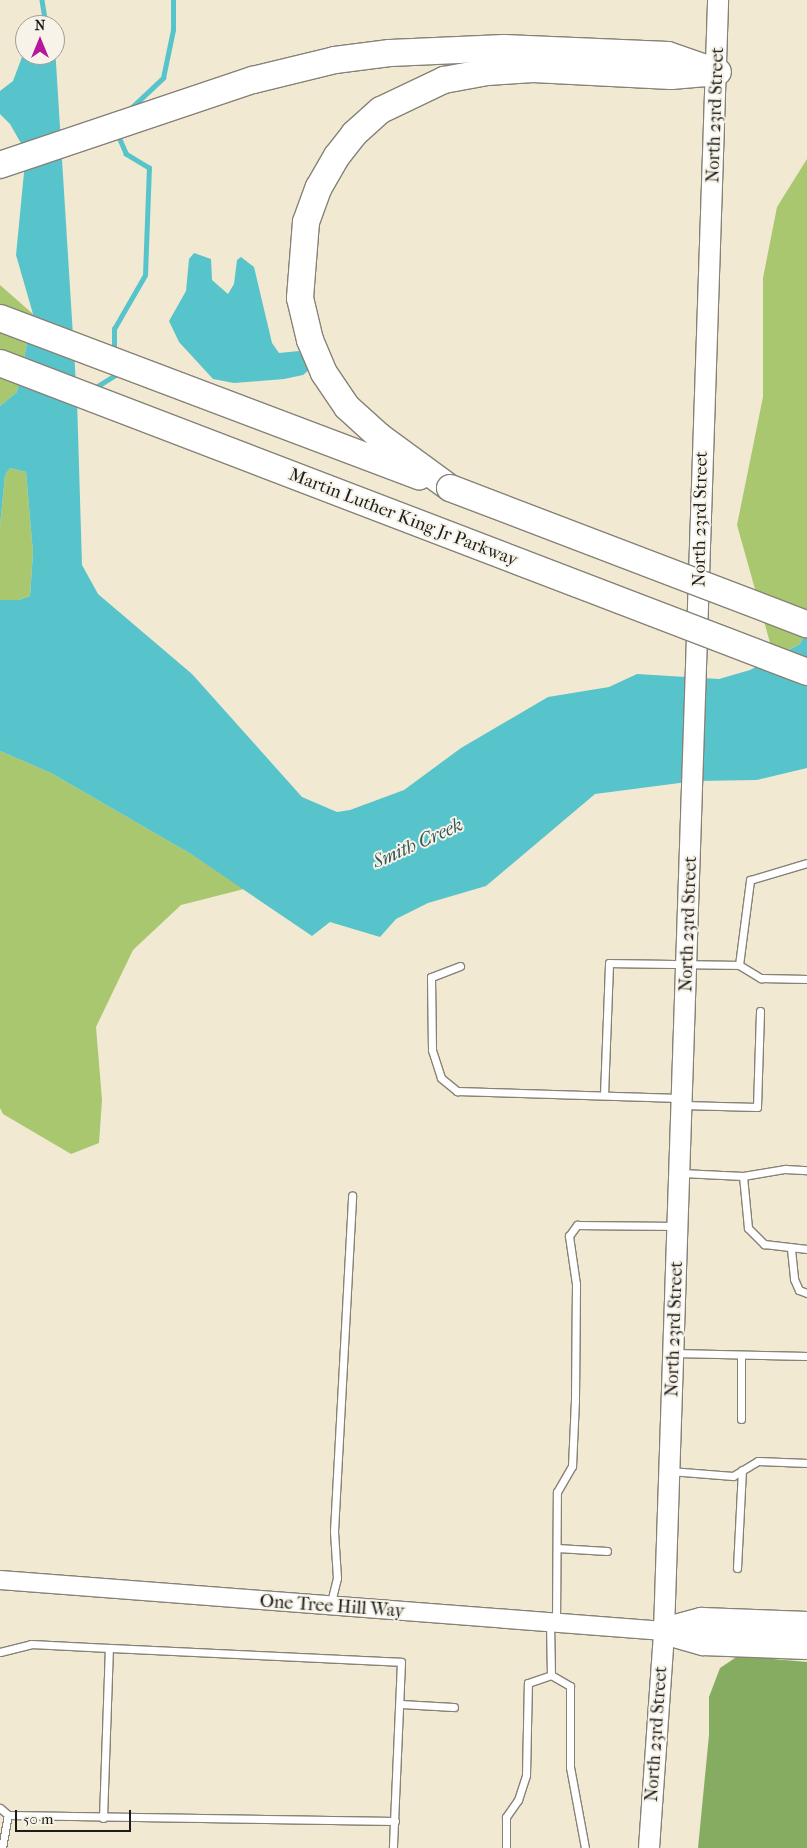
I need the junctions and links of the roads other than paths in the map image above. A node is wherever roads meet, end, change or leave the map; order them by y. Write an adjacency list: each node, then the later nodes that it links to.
1 (718, 0): 2 (main road, North 23rd Street)
2 (718, 72): 3 (highway); 6 (highway); 10 (main road, North 23rd Street)
3 (0, 165)
4 (0, 318): 6 (highway)
5 (0, 363): 8 (highway, Martin Luther King Jr Parkway, bridge)
6 (450, 488): 7 (highway, bridge)
7 (807, 624)
8 (807, 672)
9 (807, 863): 11 (lane)
10 (688, 965): 11 (lane); 15 (lane); 16 (main road, North 23rd Street)
11 (739, 965): 13 (lane)
12 (460, 966): 15 (lane)
13 (807, 979)
14 (760, 1012): 16 (lane)
15 (604, 1095): 16 (lane)
16 (683, 1102): 18 (main road, North 23rd Street)
17 (807, 1170): 19 (lane)
18 (680, 1172): 19 (lane); 21 (main road, North 23rd Street)
19 (744, 1176): 22 (lane)
20 (352, 1196): 36 (lane)
21 (678, 1226): 25 (main road, North 23rd Street); 32 (lane)
22 (792, 1249): 23 (lane); 24 (lane)
23 (807, 1250)
24 (807, 1294)
25 (674, 1353): 26 (lane); 31 (main road, North 23rd Street)
26 (741, 1355): 27 (lane); 28 (lane)
27 (807, 1356)
28 (741, 1419)
29 (807, 1463): 30 (lane)
30 (742, 1470): 31 (lane); 34 (lane)
31 (670, 1471): 39 (main road, North 23rd Street)
32 (557, 1548): 33 (lane); 37 (lane)
33 (607, 1551)
34 (737, 1568)
35 (0, 1580): 36 (street, One Tree Hill Way)
36 (330, 1606): 37 (street, One Tree Hill Way)
37 (553, 1623): 39 (street, One Tree Hill Way); 43 (lane)
38 (807, 1625): 39 (highway)
39 (664, 1631): 40 (highway); 54 (main road, North 23rd Street)
40 (807, 1646)
41 (109, 1648): 42 (lane); 44 (lane); 48 (lane)
42 (0, 1652)
43 (551, 1675): 52 (lane); 53 (lane)
44 (400, 1704): 45 (lane); 49 (lane)
45 (454, 1707)
46 (0, 1808): 47 (lane)
47 (8, 1815): 48 (lane); 50 (lane)
48 (103, 1818): 49 (lane)
49 (395, 1821): 51 (lane)
50 (2, 1848)
51 (394, 1848)
52 (506, 1848)
53 (585, 1848)
54 (649, 1848)

